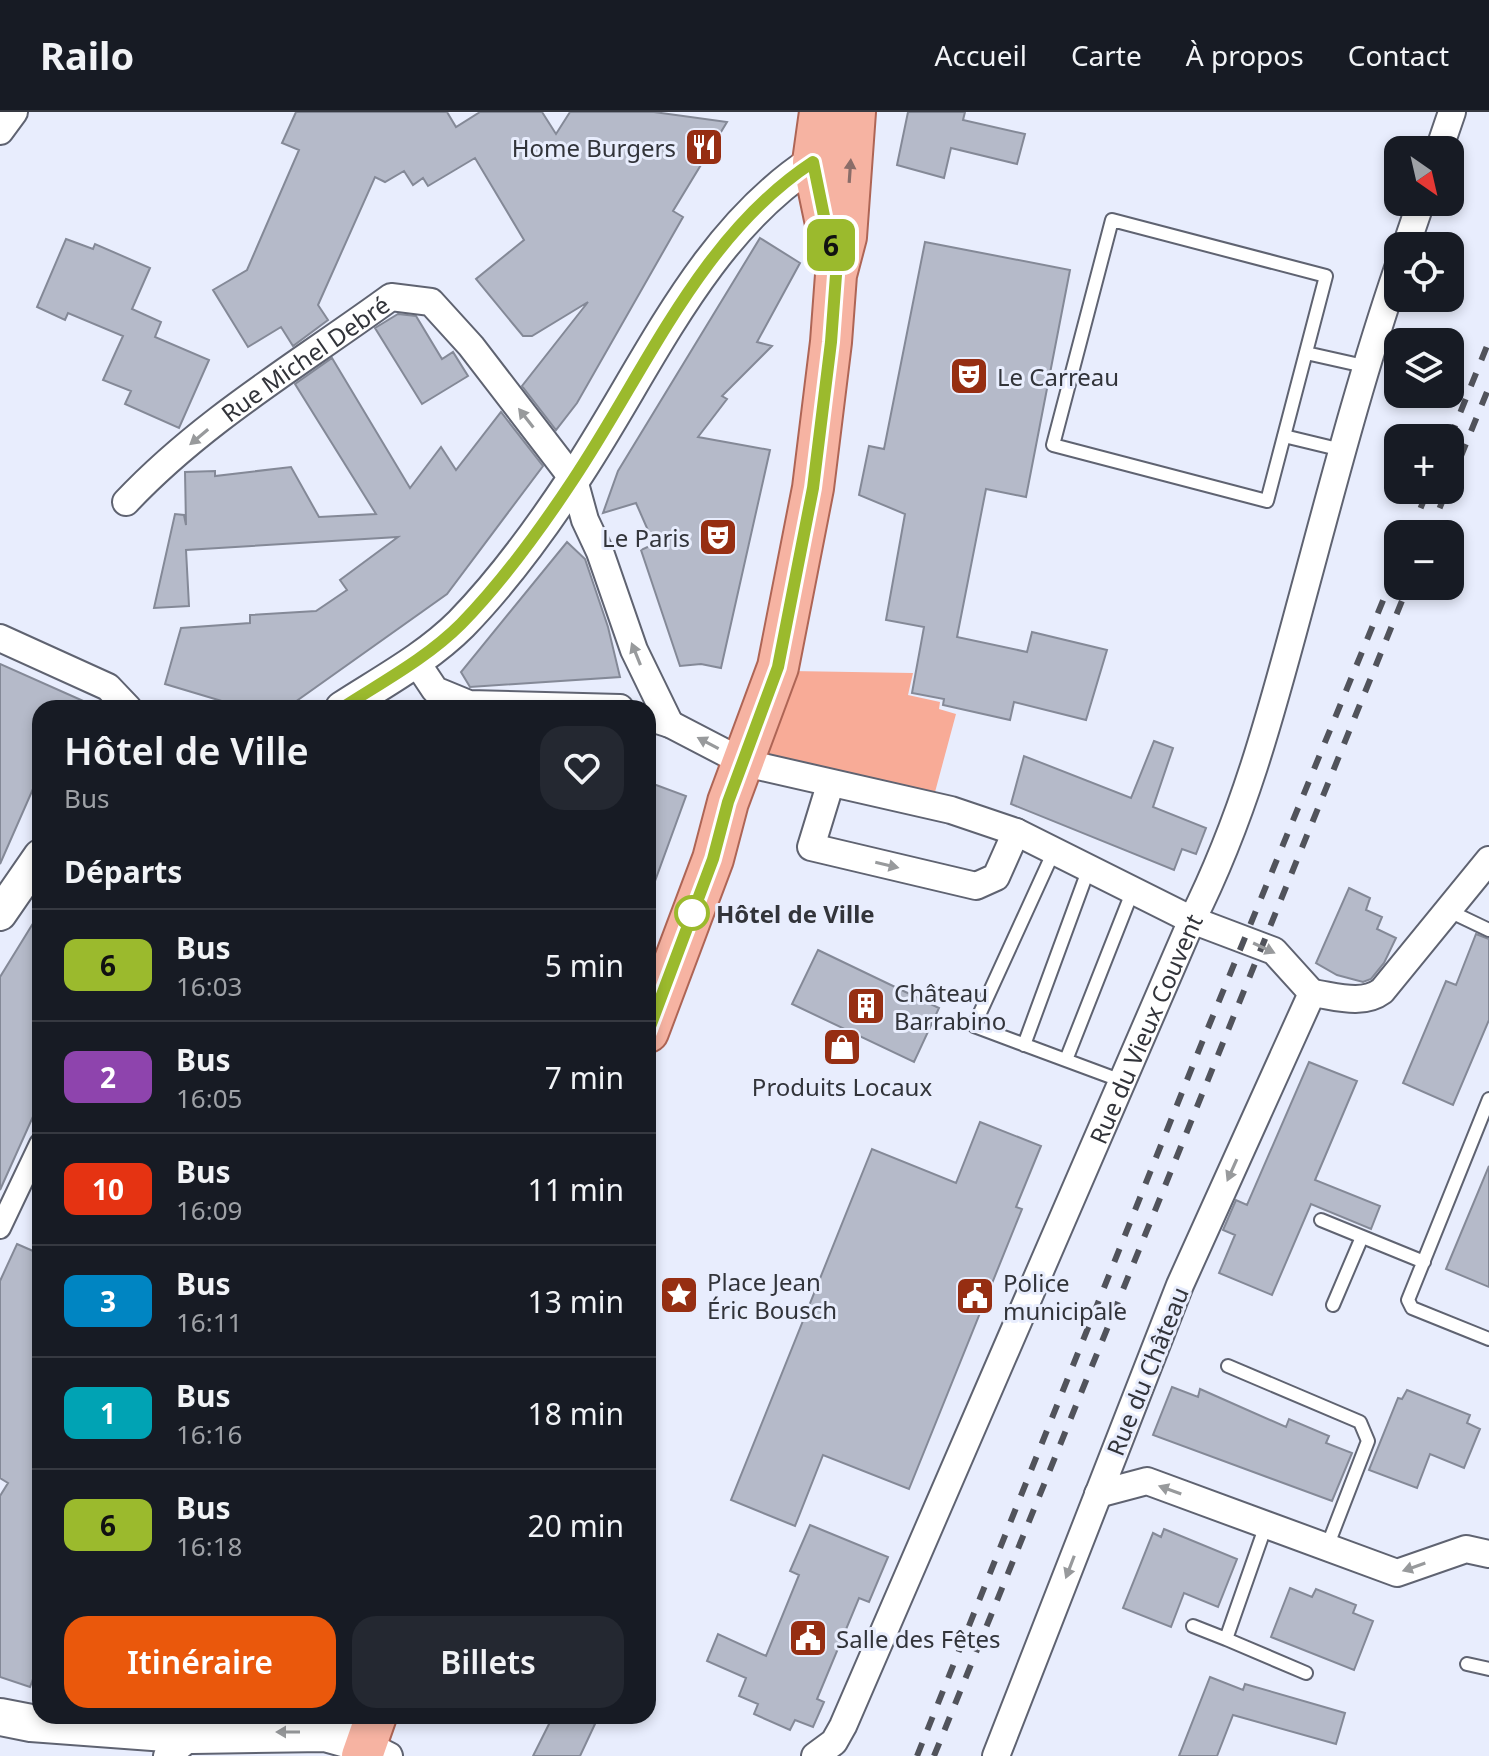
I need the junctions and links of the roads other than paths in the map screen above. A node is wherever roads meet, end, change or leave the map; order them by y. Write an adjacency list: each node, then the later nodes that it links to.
1 (14, 112): 5 (street)
2 (820, 112): 7 (main road)
3 (855, 112): 8 (main road, one-way to 3)
4 (1452, 112): 6 (street)
5 (0, 131)
6 (1444, 136)
7 (813, 162): 8 (main road); 14 (street)
8 (836, 275): 23 (main road)
9 (1384, 308): 11 (street, Rue du Vieux Couvent)
10 (1306, 353): 11 (lane); 12 (lane); 12 (lane)
11 (1364, 366): 13 (street, Rue du Vieux Couvent)
12 (1284, 436): 13 (lane)
13 (1342, 450): 33 (street, Rue du Vieux Couvent)
14 (574, 480): 15 (street, Rue Michel Debré, one-way to 15); 17 (street); 21 (street, one-way to 14)
15 (126, 502)
16 (0, 638): 19 (street)
17 (415, 660): 18 (street); 20 (street)
18 (435, 699)
19 (120, 700)
20 (354, 700)
21 (652, 700)
22 (659, 720): 23 (street, one-way to 22)
23 (745, 763): 24 (street); 36 (main road)
24 (830, 785): 25 (street); 25 (street, one-way to 25)
25 (1016, 832): 26 (street)
26 (1054, 851): 29 (street); 37 (lane)
27 (1489, 860): 31 (street)
28 (32, 868): 32 (street)
29 (1089, 868): 30 (street); 37 (lane)
30 (1133, 890): 33 (street); 38 (lane)
31 (1447, 910): 34 (lane); 35 (street)
32 (0, 914)
33 (1192, 920): 35 (street, one-way to 35); 39 (street, Rue du Vieux Couvent)
34 (1489, 930)
35 (1312, 993): 49 (street, Rue du Château, one-way to 49)
36 (656, 1011)
37 (1024, 1045): 38 (lane)
38 (1066, 1060): 39 (lane)
39 (1122, 1081): 61 (street, Rue du Vieux Couvent)
40 (1489, 1099): 45 (lane)
41 (32, 1160): 42 (street)
42 (2, 1219)
43 (1321, 1220): 44 (lane)
44 (1362, 1237): 45 (lane); 46 (lane)
45 (1424, 1262): 47 (lane)
46 (1333, 1305)
47 (1489, 1339)
48 (1228, 1366): 51 (lane)
49 (1098, 1494): 50 (street, one-way to 49); 62 (street, Rue du Château, one-way to 62)
50 (1266, 1525): 51 (street); 54 (lane)
51 (1327, 1547): 52 (street, one-way to 51)
52 (1489, 1554)
53 (1193, 1626): 54 (lane)
54 (1226, 1639): 57 (lane)
55 (1467, 1664): 56 (lane)
56 (1489, 1669)
57 (1306, 1673)
58 (63, 1724): 60 (main road)
59 (368, 1738): 60 (main road, one-way to 60)
60 (180, 1745)
61 (815, 1756)
62 (996, 1756)

